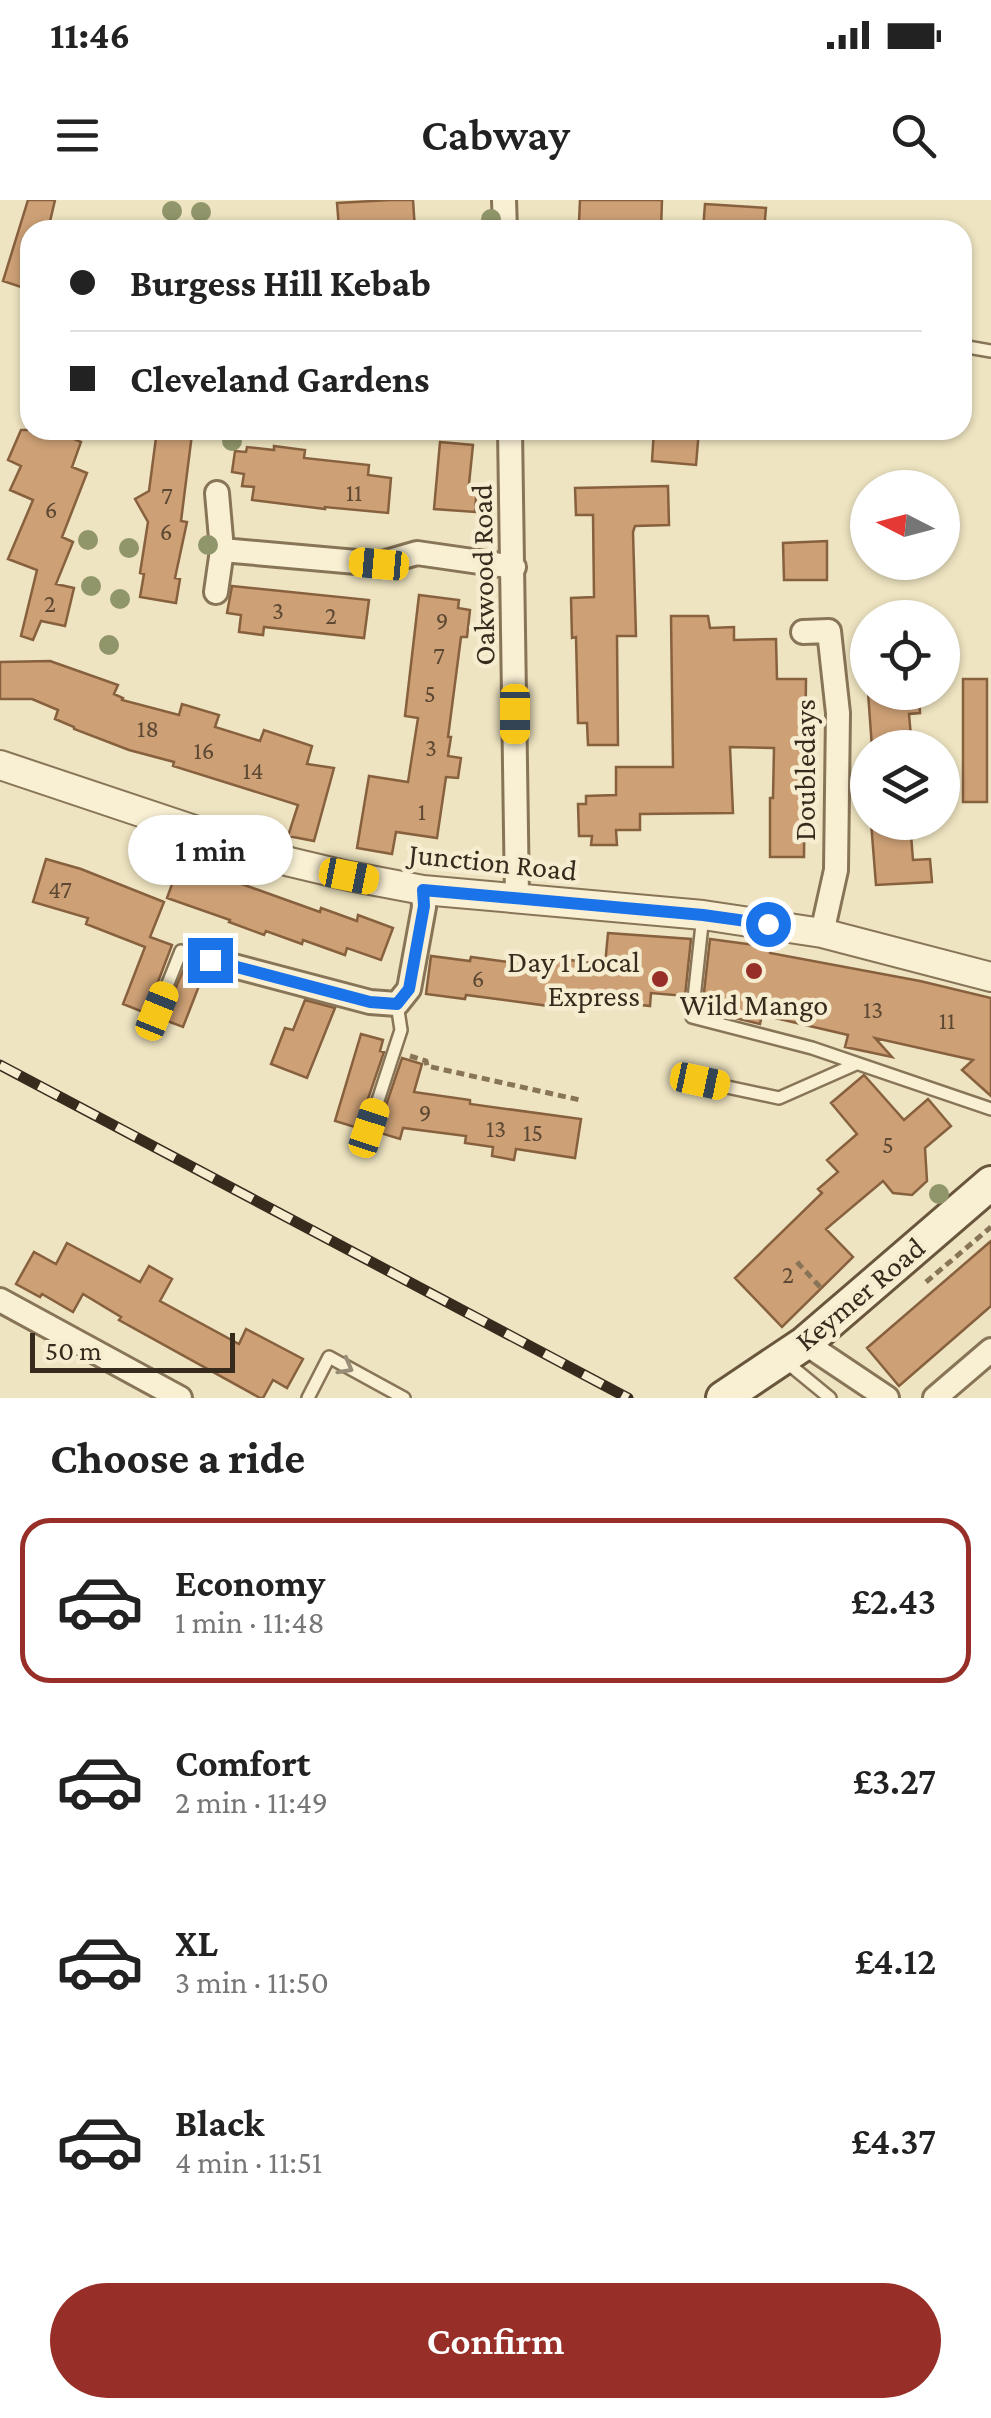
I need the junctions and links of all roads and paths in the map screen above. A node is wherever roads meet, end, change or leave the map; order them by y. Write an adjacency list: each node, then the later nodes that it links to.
1 (510, 440): 4 (street, Oakwood Road)
2 (216, 493): 3 (street)
3 (222, 550): 4 (street); 5 (street)
4 (514, 567): 9 (street, Oakwood Road)
5 (216, 592)
6 (803, 632): 11 (street, Doubledays)
7 (0, 765): 8 (street, Junction Road)
8 (423, 890): 9 (street, Junction Road); 14 (street)
9 (517, 898): 10 (street, Junction Road)
10 (703, 915): 11 (street, Junction Road); 17 (lane)
11 (822, 933): 13 (street, Junction Road)
12 (210, 960): 14 (street); 15 (lane)
13 (991, 977)
14 (397, 1004): 16 (lane)
15 (157, 1011)
16 (401, 1030): 19 (path); 21 (lane)
17 (856, 1064): 18 (lane); 20 (lane)
18 (700, 1081)
19 (580, 1100)
20 (991, 1109)
21 (369, 1128)
22 (991, 1183): 26 (main road, Keymer Road)
23 (797, 1262): 24 (path)
24 (830, 1297)
25 (0, 1300): 28 (street)
26 (794, 1350): 31 (main road, Keymer Road); 32 (lane); 33 (street)
27 (991, 1350): 34 (street)
28 (180, 1398)
29 (308, 1398): 30 (lane, one-way to 30)
30 (404, 1398)
31 (723, 1398)
32 (830, 1398)
33 (887, 1398)
34 (935, 1398)

